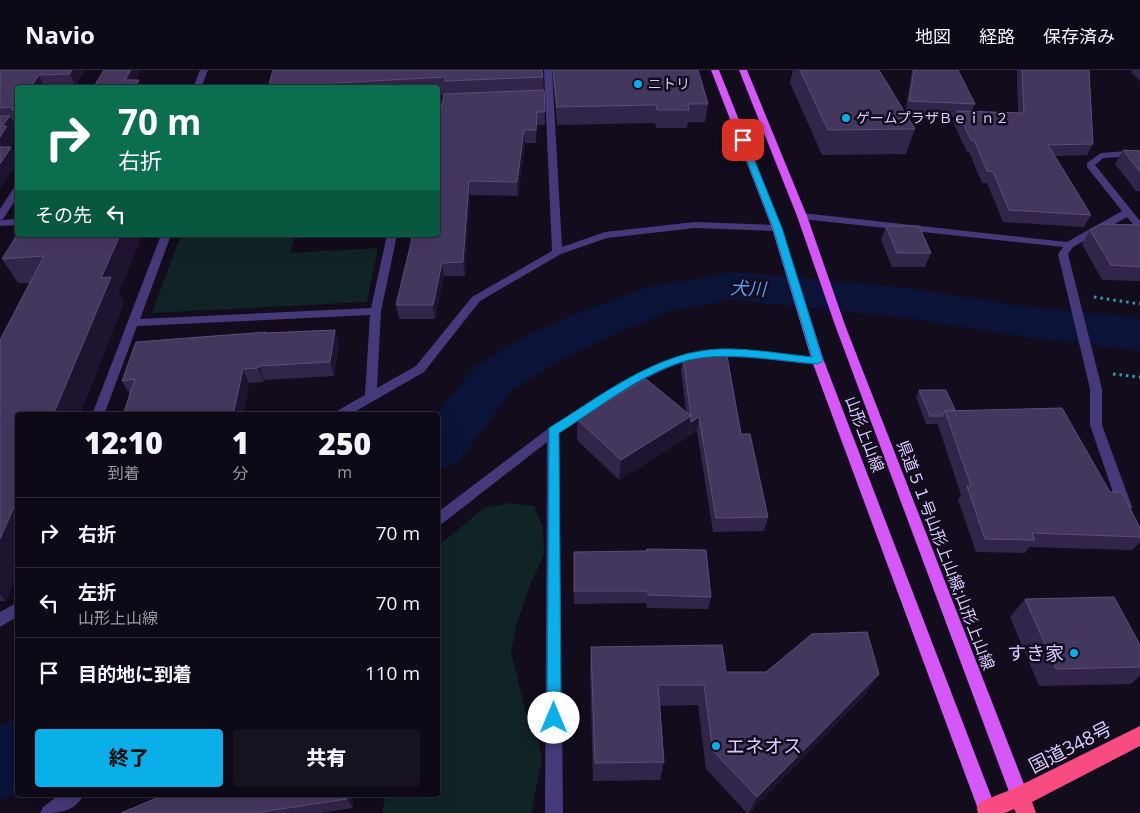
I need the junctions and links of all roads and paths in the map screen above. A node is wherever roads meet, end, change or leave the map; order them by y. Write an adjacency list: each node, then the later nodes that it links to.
1 (204, 70): 5 (lane)
2 (548, 70): 20 (lane)
3 (715, 70): 16 (main road, 山形上山線)
4 (743, 70): 12 (main road)
5 (198, 85)
6 (15, 124): 7 (lane)
7 (0, 125)
8 (1140, 153): 10 (lane)
9 (15, 193): 11 (lane)
10 (1128, 212): 15 (lane); 19 (lane)
11 (0, 216)
12 (802, 216): 19 (lane); 36 (main road, 県道５１号山形上山線;山形上山線)
13 (15, 222): 14 (lane)
14 (0, 223)
15 (1140, 227)
16 (777, 228): 20 (lane); 25 (main road, 山形上山線)
17 (165, 237): 24 (lane)
18 (392, 237): 23 (lane)
19 (1069, 245): 21 (lane)
20 (557, 252): 26 (lane)
21 (1072, 293): 22 (path); 31 (lane)
22 (1140, 304)
23 (376, 311): 24 (lane); 26 (lane)
24 (133, 323): 27 (lane)
25 (818, 361): 29 (lane); 37 (main road, 山形上山線)
26 (371, 396): 28 (lane)
27 (99, 412)
28 (344, 412)
29 (553, 431): 30 (lane); 39 (lane)
30 (440, 517)
31 (1130, 517)
32 (15, 610): 33 (lane)
33 (0, 620)
34 (1140, 736): 36 (highway, 国道348号)
35 (71, 797): 38 (lane)
36 (1023, 805): 37 (highway, 国道348号)
37 (988, 811)
38 (49, 813)
39 (554, 813)

